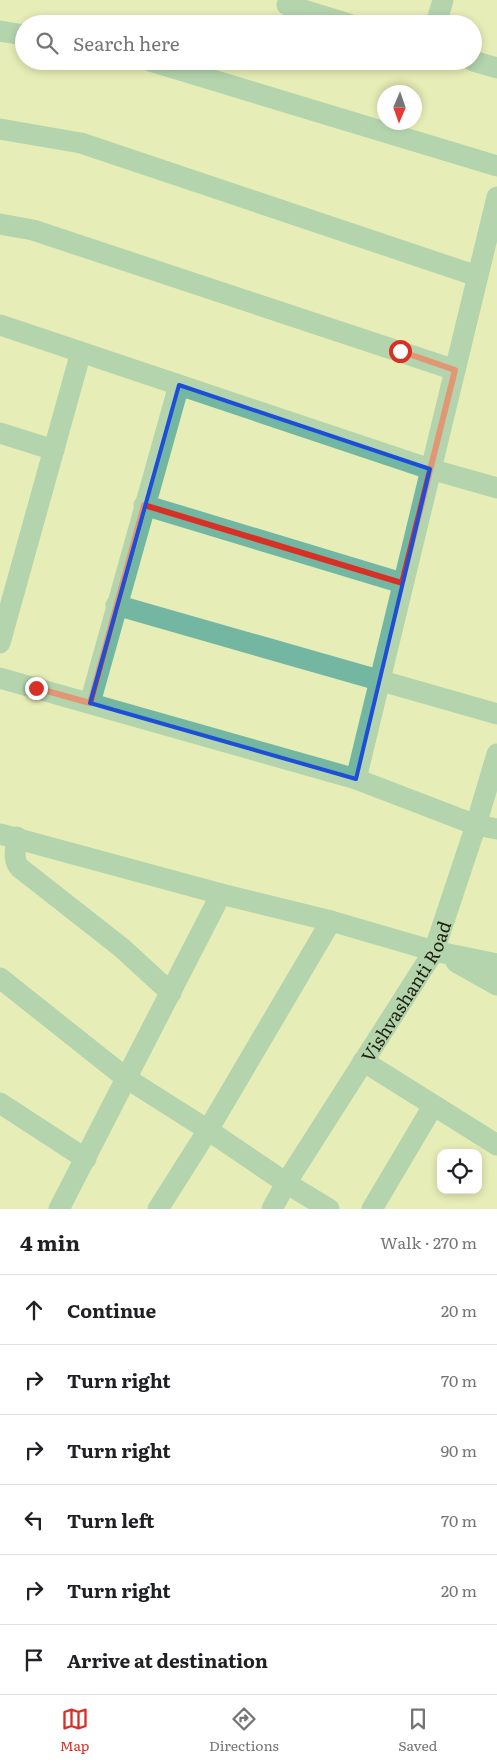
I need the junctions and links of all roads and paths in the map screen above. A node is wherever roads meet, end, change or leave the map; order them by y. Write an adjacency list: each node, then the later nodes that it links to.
1 (442, 0): 4 (street)
2 (286, 5): 3 (street)
3 (340, 14)
4 (438, 15)
5 (0, 31): 6 (street)
6 (15, 34)
7 (482, 63): 8 (street)
8 (497, 68)
9 (180, 70): 11 (street)
10 (0, 129): 14 (street)
11 (497, 166)
12 (497, 197): 14 (street)
13 (0, 224): 17 (street)
14 (478, 276): 17 (street)
15 (0, 325): 16 (street)
16 (81, 352): 18 (street); 20 (street)
17 (455, 370): 21 (street)
18 (179, 385): 21 (street); 23 (street)
19 (0, 433): 20 (street)
20 (54, 450): 24 (street)
21 (430, 469): 22 (street); 25 (street)
22 (497, 488)
23 (144, 505): 25 (street); 26 (street)
24 (8, 578): 27 (street)
25 (402, 583): 29 (street)
26 (116, 605): 29 (street); 30 (street)
27 (0, 643)
28 (0, 678): 30 (street)
29 (380, 680): 31 (street); 33 (street)
30 (90, 703): 33 (street)
31 (497, 714)
32 (497, 754): 34 (street, Vishvashanti Road)
33 (356, 778): 34 (street)
34 (476, 825): 35 (street); 39 (street, Vishvashanti Road)
35 (497, 829)
36 (8, 836): 37 (street); 43 (street)
37 (221, 894): 38 (street); 43 (street)
38 (331, 921): 39 (street); 48 (street)
39 (434, 951): 40 (street); 42 (street); 44 (street, Vishvashanti Road)
40 (497, 964)
41 (0, 978): 45 (street)
42 (497, 985)
43 (171, 993): 45 (street)
44 (363, 1062): 47 (street); 51 (street, Vishvashanti Road)
45 (126, 1078): 48 (street); 50 (street)
46 (0, 1103): 50 (street)
47 (433, 1106): 49 (street); 56 (street)
48 (208, 1130): 51 (street); 53 (street)
49 (497, 1145)
50 (86, 1159): 52 (street)
51 (286, 1183): 54 (street, Vishvashanti Road); 55 (street)
52 (59, 1209)
53 (158, 1209)
54 (272, 1209)
55 (329, 1209)
56 (372, 1209)

